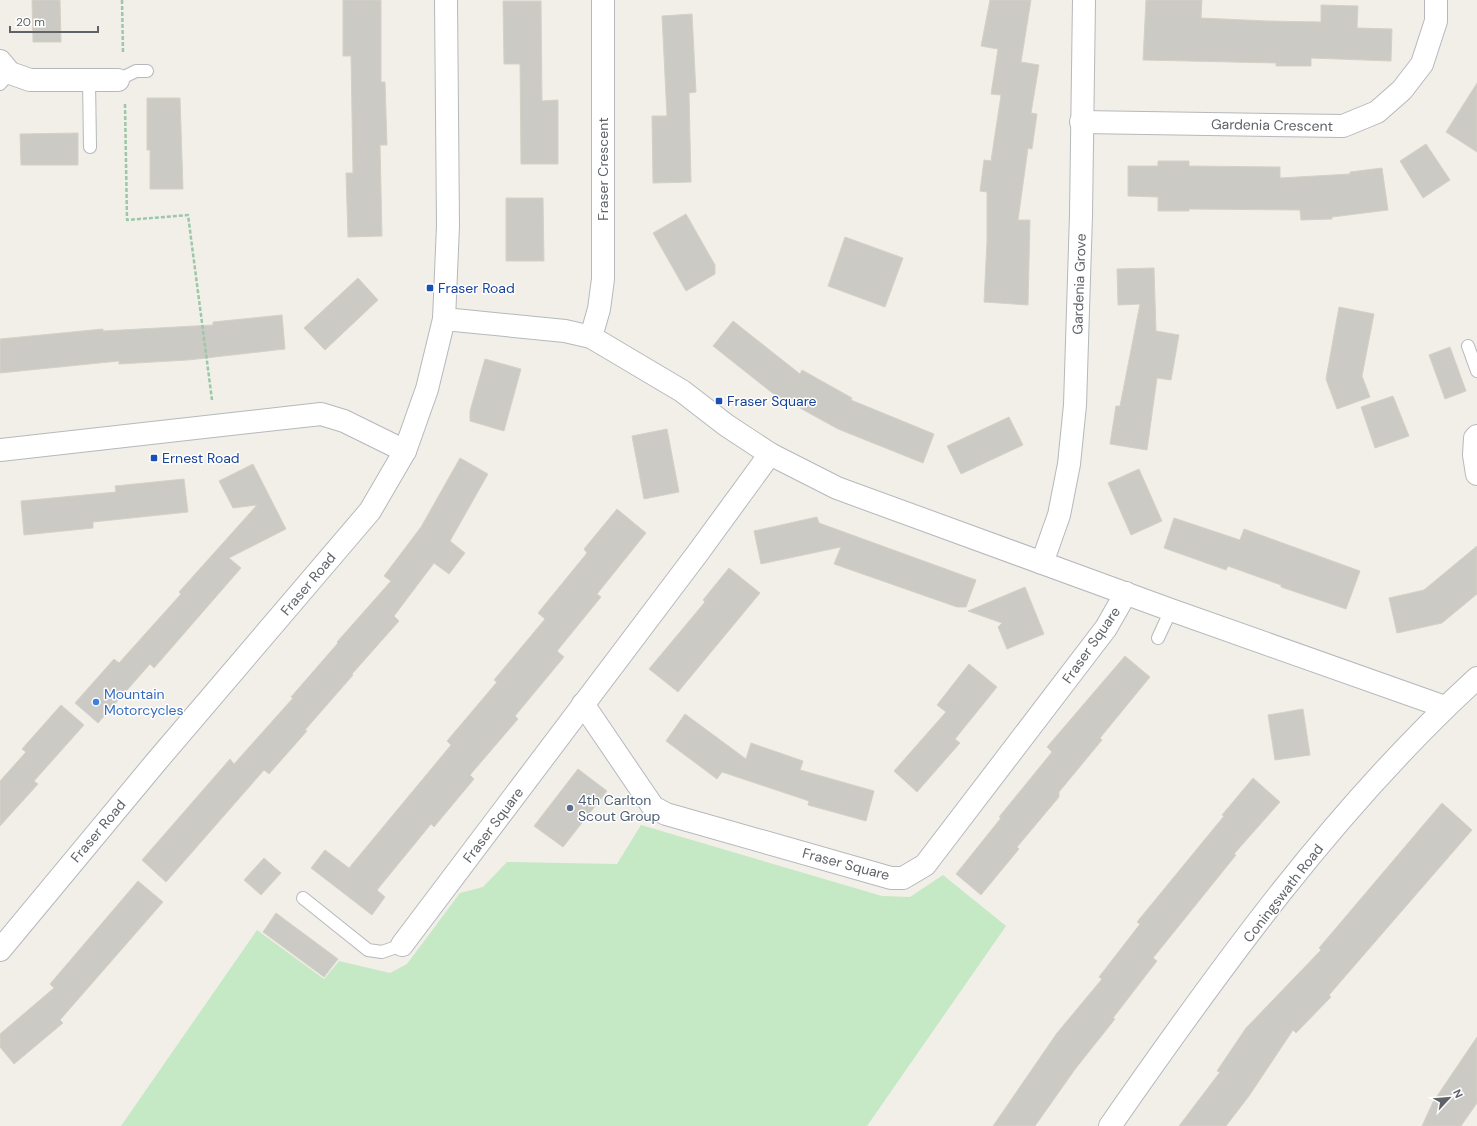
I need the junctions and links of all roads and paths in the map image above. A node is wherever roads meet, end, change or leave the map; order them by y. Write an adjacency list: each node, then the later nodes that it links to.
1 (122, 0): 9 (path)
2 (446, 0): 12 (street, Fraser Road)
3 (603, 0): 13 (street, Fraser Crescent)
4 (1084, 0): 10 (street, Gardenia Grove)
5 (1436, 0): 10 (street, Gardenia Crescent)
6 (147, 71): 9 (lane)
7 (3, 73): 8 (street)
8 (89, 80): 9 (street); 11 (lane)
9 (118, 80): 16 (path)
10 (1081, 122): 22 (street, Gardenia Grove)
11 (90, 147)
12 (444, 319): 13 (street, Fraser Square); 19 (street, Fraser Road)
13 (591, 337): 20 (street, Fraser Square)
14 (1468, 346): 15 (lane)
15 (1477, 371)
16 (216, 426): 18 (street); 19 (street)
17 (1477, 436): 21 (street)
18 (0, 450)
19 (404, 450): 31 (street, Fraser Road)
20 (770, 454): 22 (street, Fraser Square); 27 (street, Fraser Square)
21 (1477, 474)
22 (1042, 563): 23 (street, Fraser Square)
23 (1126, 594): 24 (street, Fraser Square); 27 (street, Fraser Square)
24 (1171, 610): 25 (lane); 28 (street, Fraser Square)
25 (1158, 638)
26 (1477, 678): 28 (street, Coningswath Road)
27 (583, 704): 30 (street, Fraser Square)
28 (1445, 707): 32 (street, Coningswath Road)
29 (303, 898): 30 (lane)
30 (402, 945)
31 (0, 950)
32 (1110, 1126)

